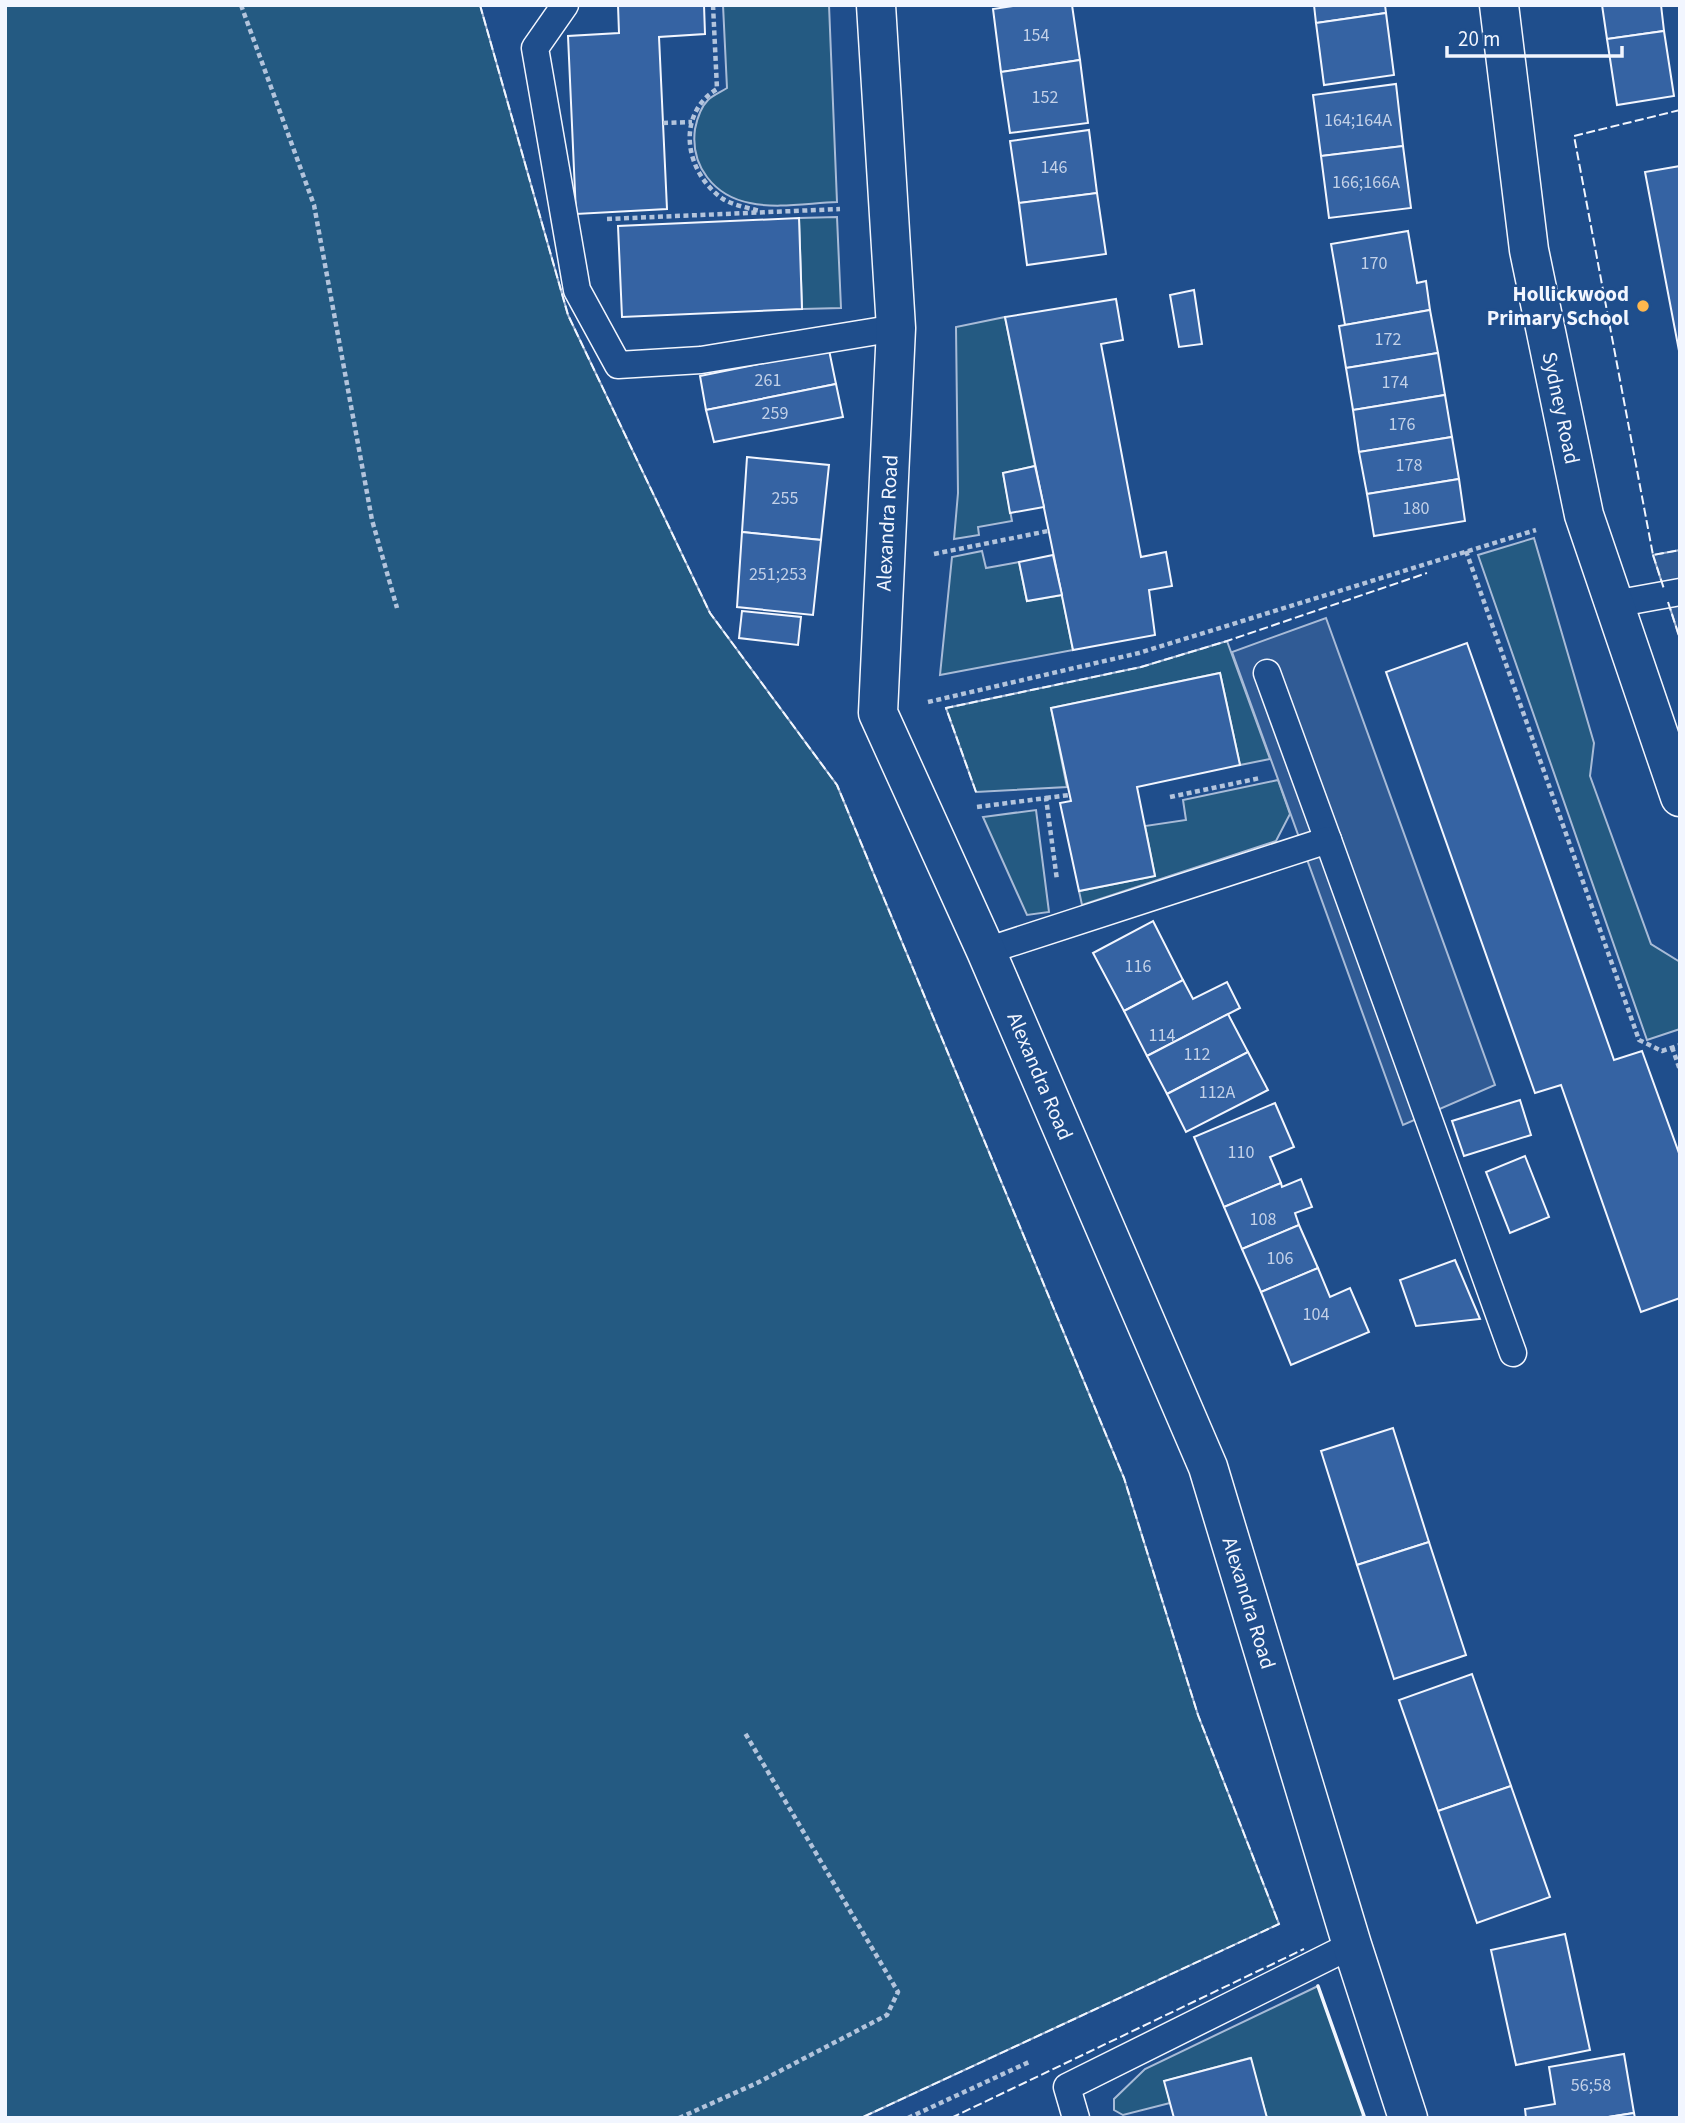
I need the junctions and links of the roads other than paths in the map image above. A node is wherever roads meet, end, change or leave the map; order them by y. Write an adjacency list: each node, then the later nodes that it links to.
1 (565, 5): 4 (lane)
2 (876, 5): 4 (street, Alexandra Road)
3 (1499, 5): 6 (street, Sydney Road)
4 (896, 328): 10 (street, Alexandra Road)
5 (1680, 592): 6 (lane)
6 (1614, 604): 8 (street, Sydney Road)
7 (1267, 673): 9 (lane)
8 (1680, 797)
9 (1328, 840): 10 (lane); 11 (lane)
10 (986, 951): 12 (street, Alexandra Road)
11 (1513, 1353)
12 (1352, 1945): 13 (lane); 14 (street, Alexandra Road)
13 (1076, 2118)
14 (1408, 2118)

